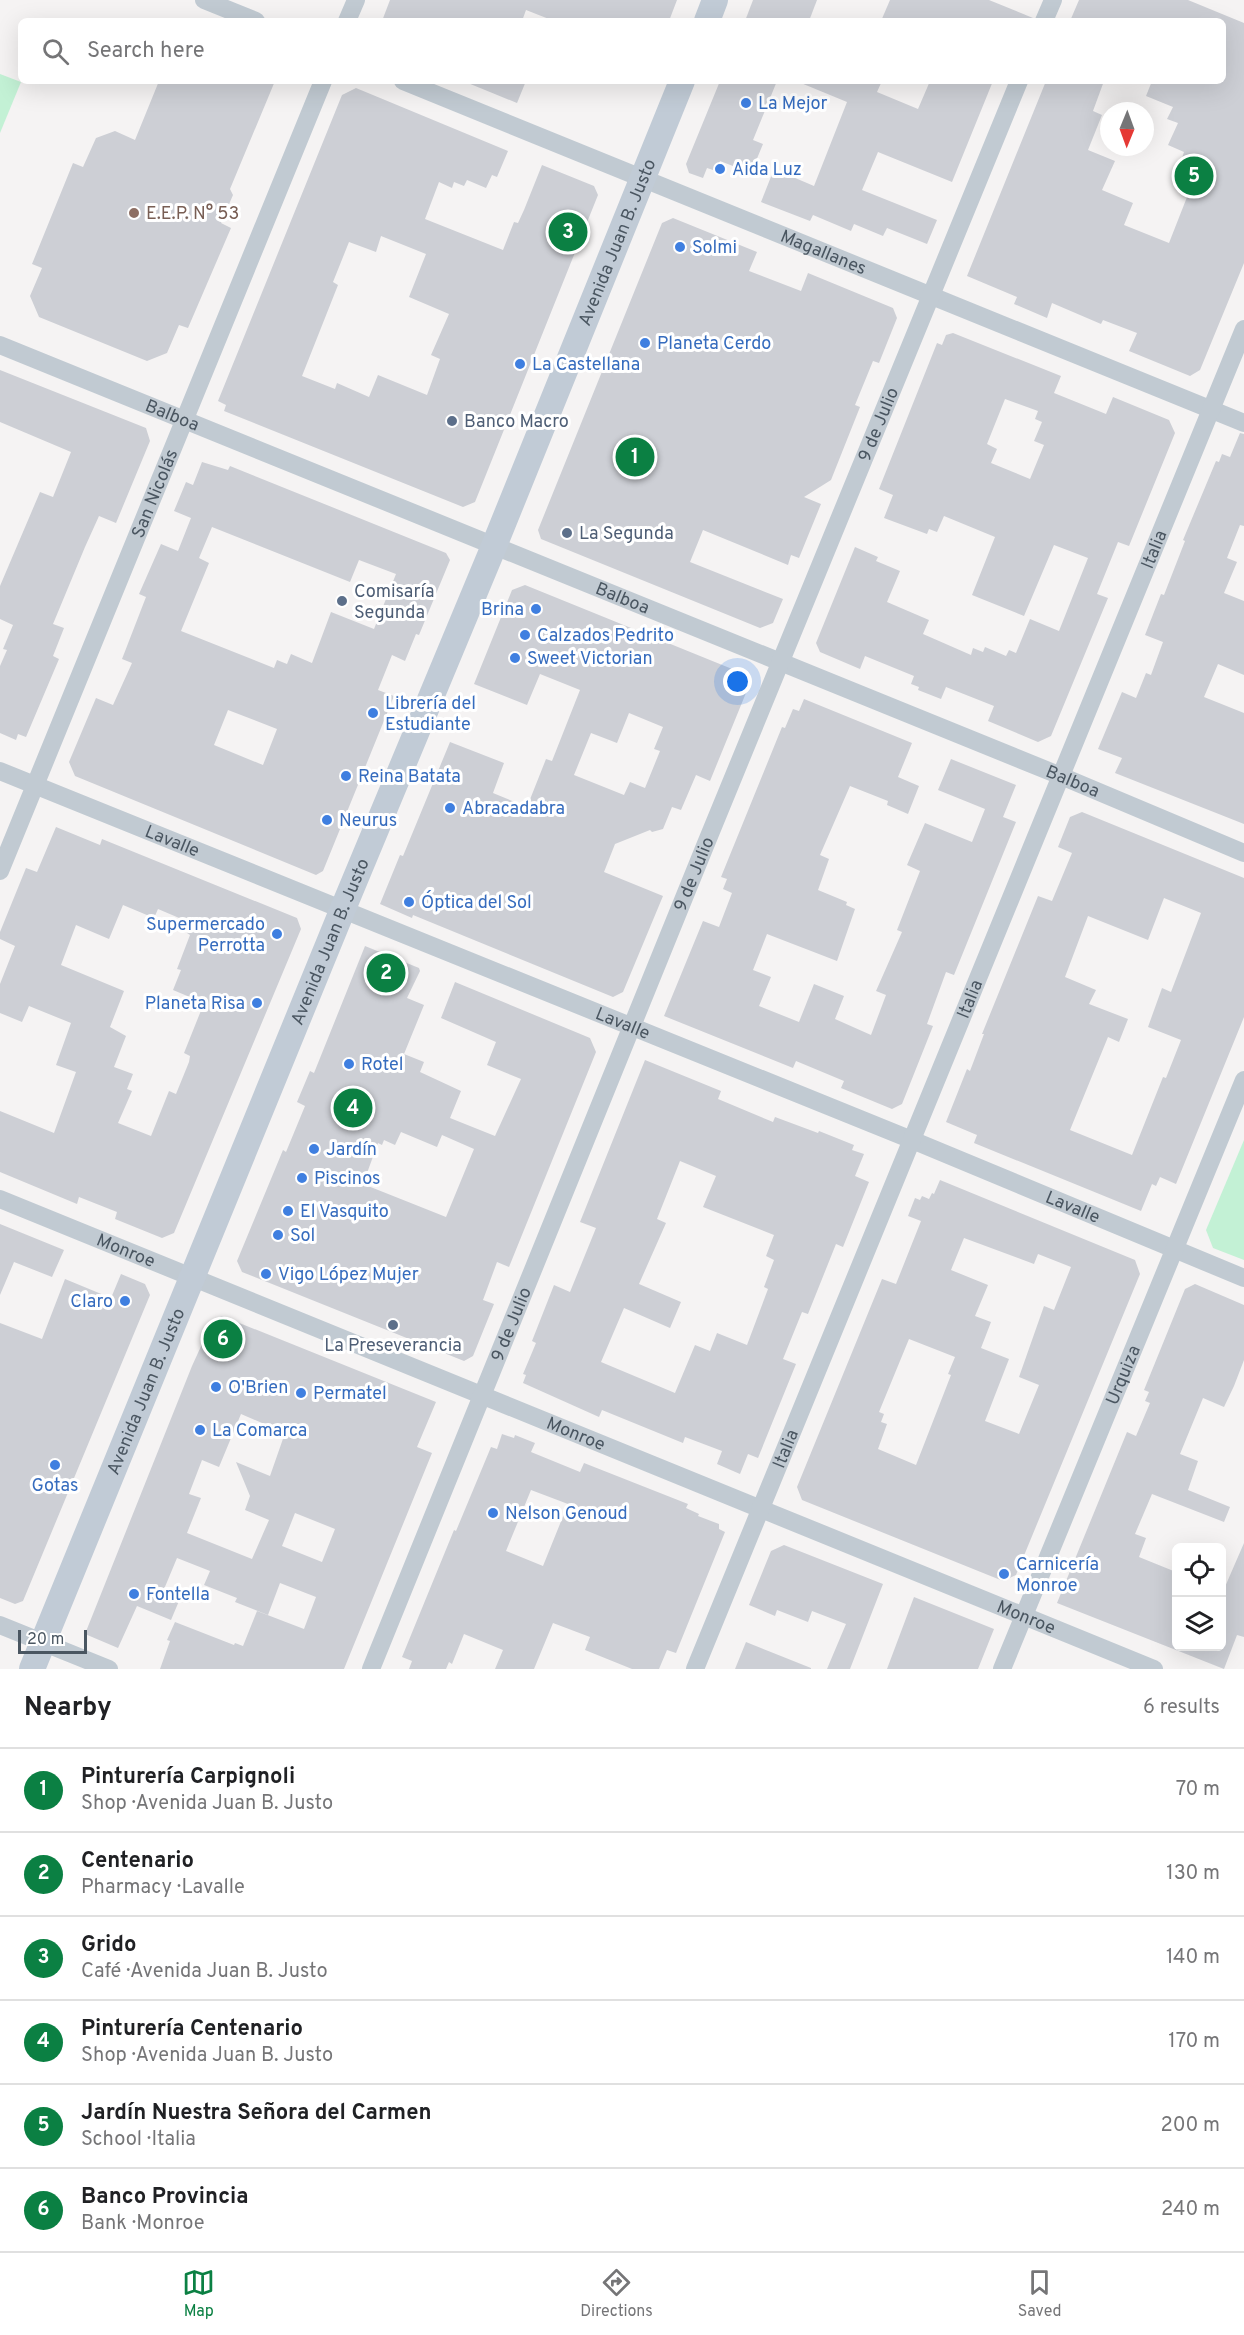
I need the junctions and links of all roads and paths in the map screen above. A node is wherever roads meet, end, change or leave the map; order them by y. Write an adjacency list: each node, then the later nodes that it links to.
1 (204, 0): 5 (street)
2 (356, 0): 6 (street)
3 (715, 0): 7 (main road)
4 (1053, 0): 8 (street)
5 (249, 18)
6 (348, 18)
7 (708, 18)
8 (1045, 18)
9 (322, 84): 18 (street, San Nicolás)
10 (410, 84): 13 (street, Magallanes)
11 (681, 84): 13 (main road, Avenida Juan B. Justo)
12 (1018, 84): 14 (street, 9 de Julio)
13 (642, 178): 14 (street, Magallanes); 20 (main road, Avenida Juan B. Justo)
14 (930, 296): 17 (street, Magallanes); 21 (street, 9 de Julio)
15 (1244, 329): 17 (street, Italia)
16 (0, 345): 18 (street, Balboa)
17 (1211, 410): 19 (street, Magallanes); 23 (street, Italia)
18 (184, 420): 20 (street, Balboa); 24 (street, San Nicolás)
19 (1244, 423)
20 (495, 546): 21 (street, Balboa); 27 (main road, Avenida Juan B. Justo)
21 (782, 662): 23 (street, Balboa); 28 (street, 9 de Julio)
22 (0, 771): 24 (street, Lavalle)
23 (1061, 776): 25 (street, Balboa); 30 (street, Italia)
24 (35, 785): 26 (street, San Nicolás); 27 (street, Lavalle)
25 (1244, 853)
26 (0, 871)
27 (342, 910): 28 (street, Lavalle); 33 (main road, Avenida Juan B. Justo)
28 (633, 1027): 30 (street, Lavalle); 35 (street, 9 de Julio)
29 (1244, 1080): 32 (street, Urquiza)
30 (912, 1140): 32 (street, Lavalle); 36 (street, Italia)
31 (0, 1198): 33 (street, Monroe)
32 (1175, 1250): 34 (street, Lavalle); 37 (street, Urquiza)
33 (193, 1278): 35 (street, Monroe); 39 (main road, Avenida Juan B. Justo)
34 (1244, 1278)
35 (482, 1396): 36 (street, Monroe); 42 (street, 9 de Julio)
36 (760, 1508): 37 (street, Monroe); 43 (street, Italia)
37 (1023, 1617): 44 (street, Urquiza); 45 (street, Monroe)
38 (0, 1625): 39 (street)
39 (43, 1642): 40 (main road, Avenida Juan B. Justo); 41 (street)
40 (32, 1669)
41 (109, 1669)
42 (371, 1669)
43 (695, 1669)
44 (1002, 1669)
45 (1154, 1669)

